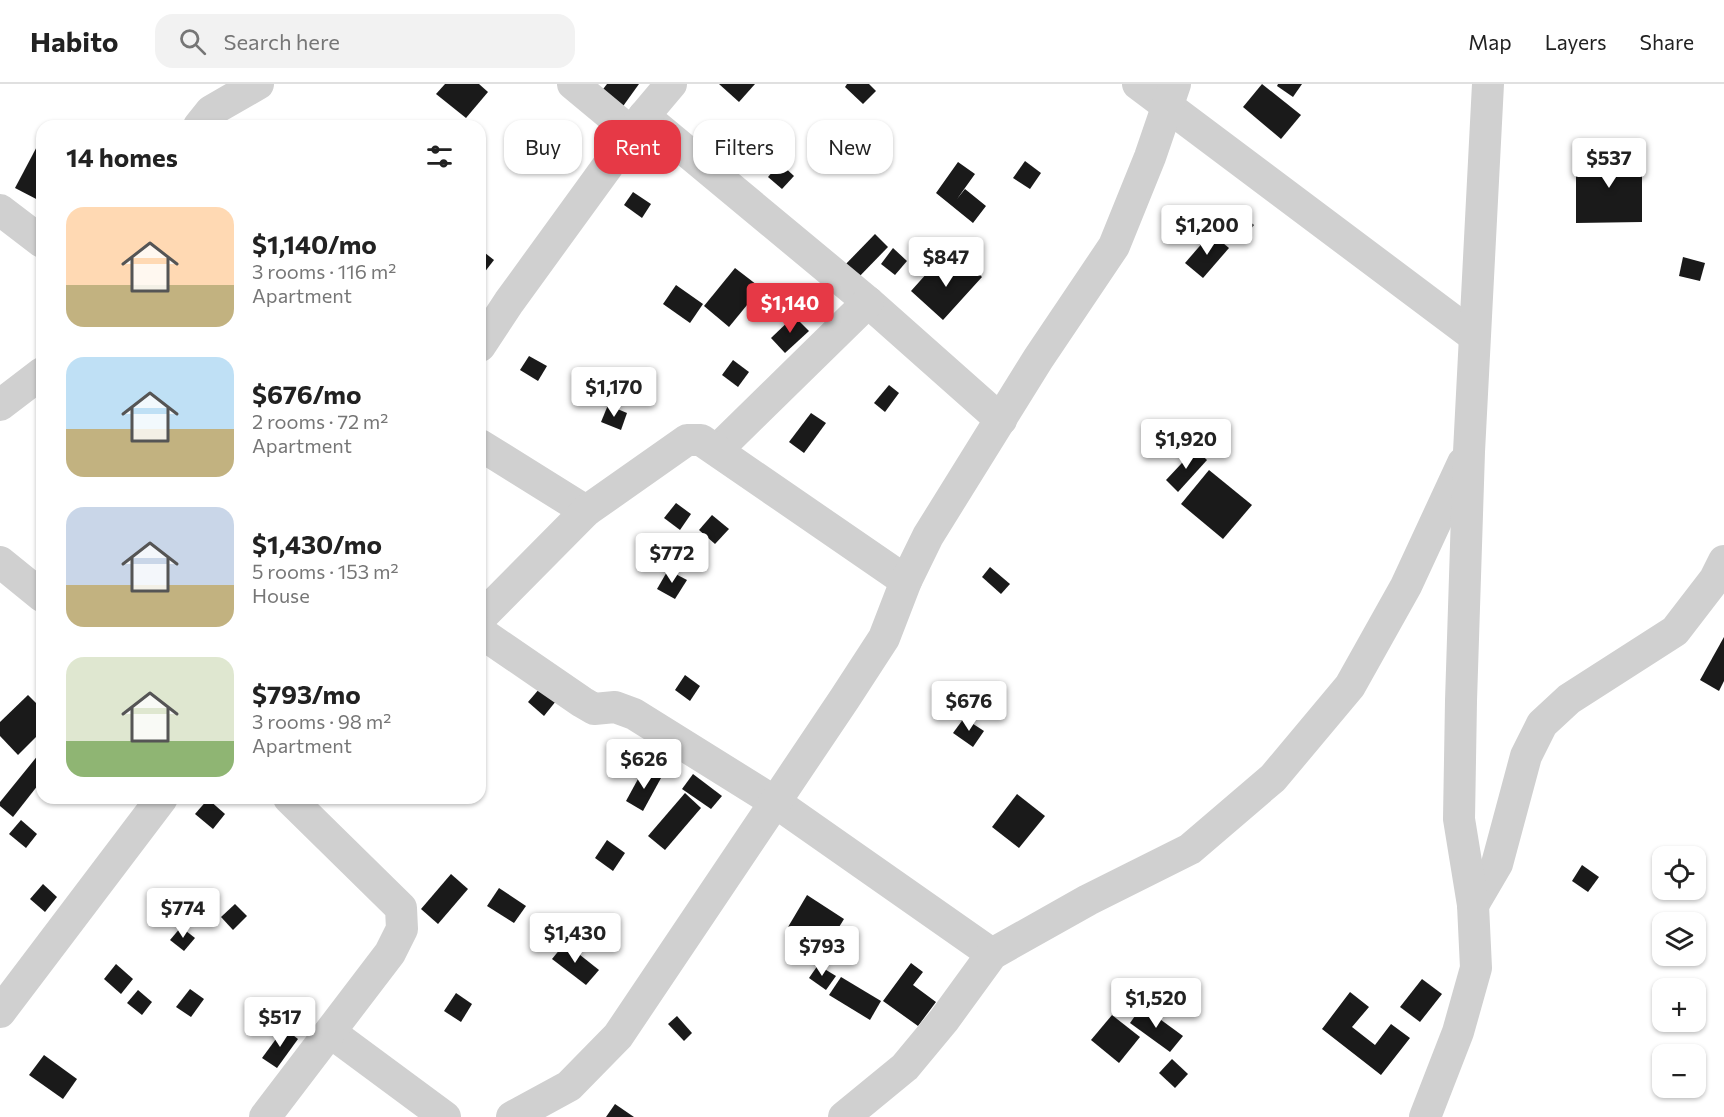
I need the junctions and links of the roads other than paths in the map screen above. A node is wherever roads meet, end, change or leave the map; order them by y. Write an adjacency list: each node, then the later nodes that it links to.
1 (258, 84): 7 (street)
2 (573, 84): 8 (street)
3 (671, 84): 9 (street)
4 (1138, 84): 6 (street)
5 (1488, 84): 15 (street)
6 (1171, 95): 15 (street); 19 (street)
7 (204, 120)
8 (632, 120)
9 (641, 120)
10 (681, 157): 14 (street)
11 (602, 174): 16 (street)
12 (0, 210): 13 (street)
13 (36, 237)
14 (867, 302): 19 (street); 21 (street)
15 (1474, 336): 22 (street)
16 (486, 337)
17 (36, 378): 18 (street)
18 (0, 405)
19 (1001, 420): 26 (street)
20 (486, 449): 23 (street)
21 (717, 450): 23 (street); 26 (street)
22 (1469, 452): 33 (street); 34 (street)
23 (586, 511): 28 (street)
24 (1724, 561): 33 (street)
25 (0, 562): 27 (street)
26 (906, 581): 30 (street)
27 (36, 591)
28 (486, 612)
29 (486, 636): 30 (street)
30 (775, 802): 34 (street); 39 (street)
31 (157, 804): 35 (street)
32 (296, 804): 36 (street)
33 (1473, 905): 41 (street)
34 (992, 954): 40 (street)
35 (0, 1012)
36 (330, 1032): 37 (street); 38 (street)
37 (265, 1117)
38 (445, 1117)
39 (512, 1117)
40 (844, 1117)
41 (1425, 1117)

